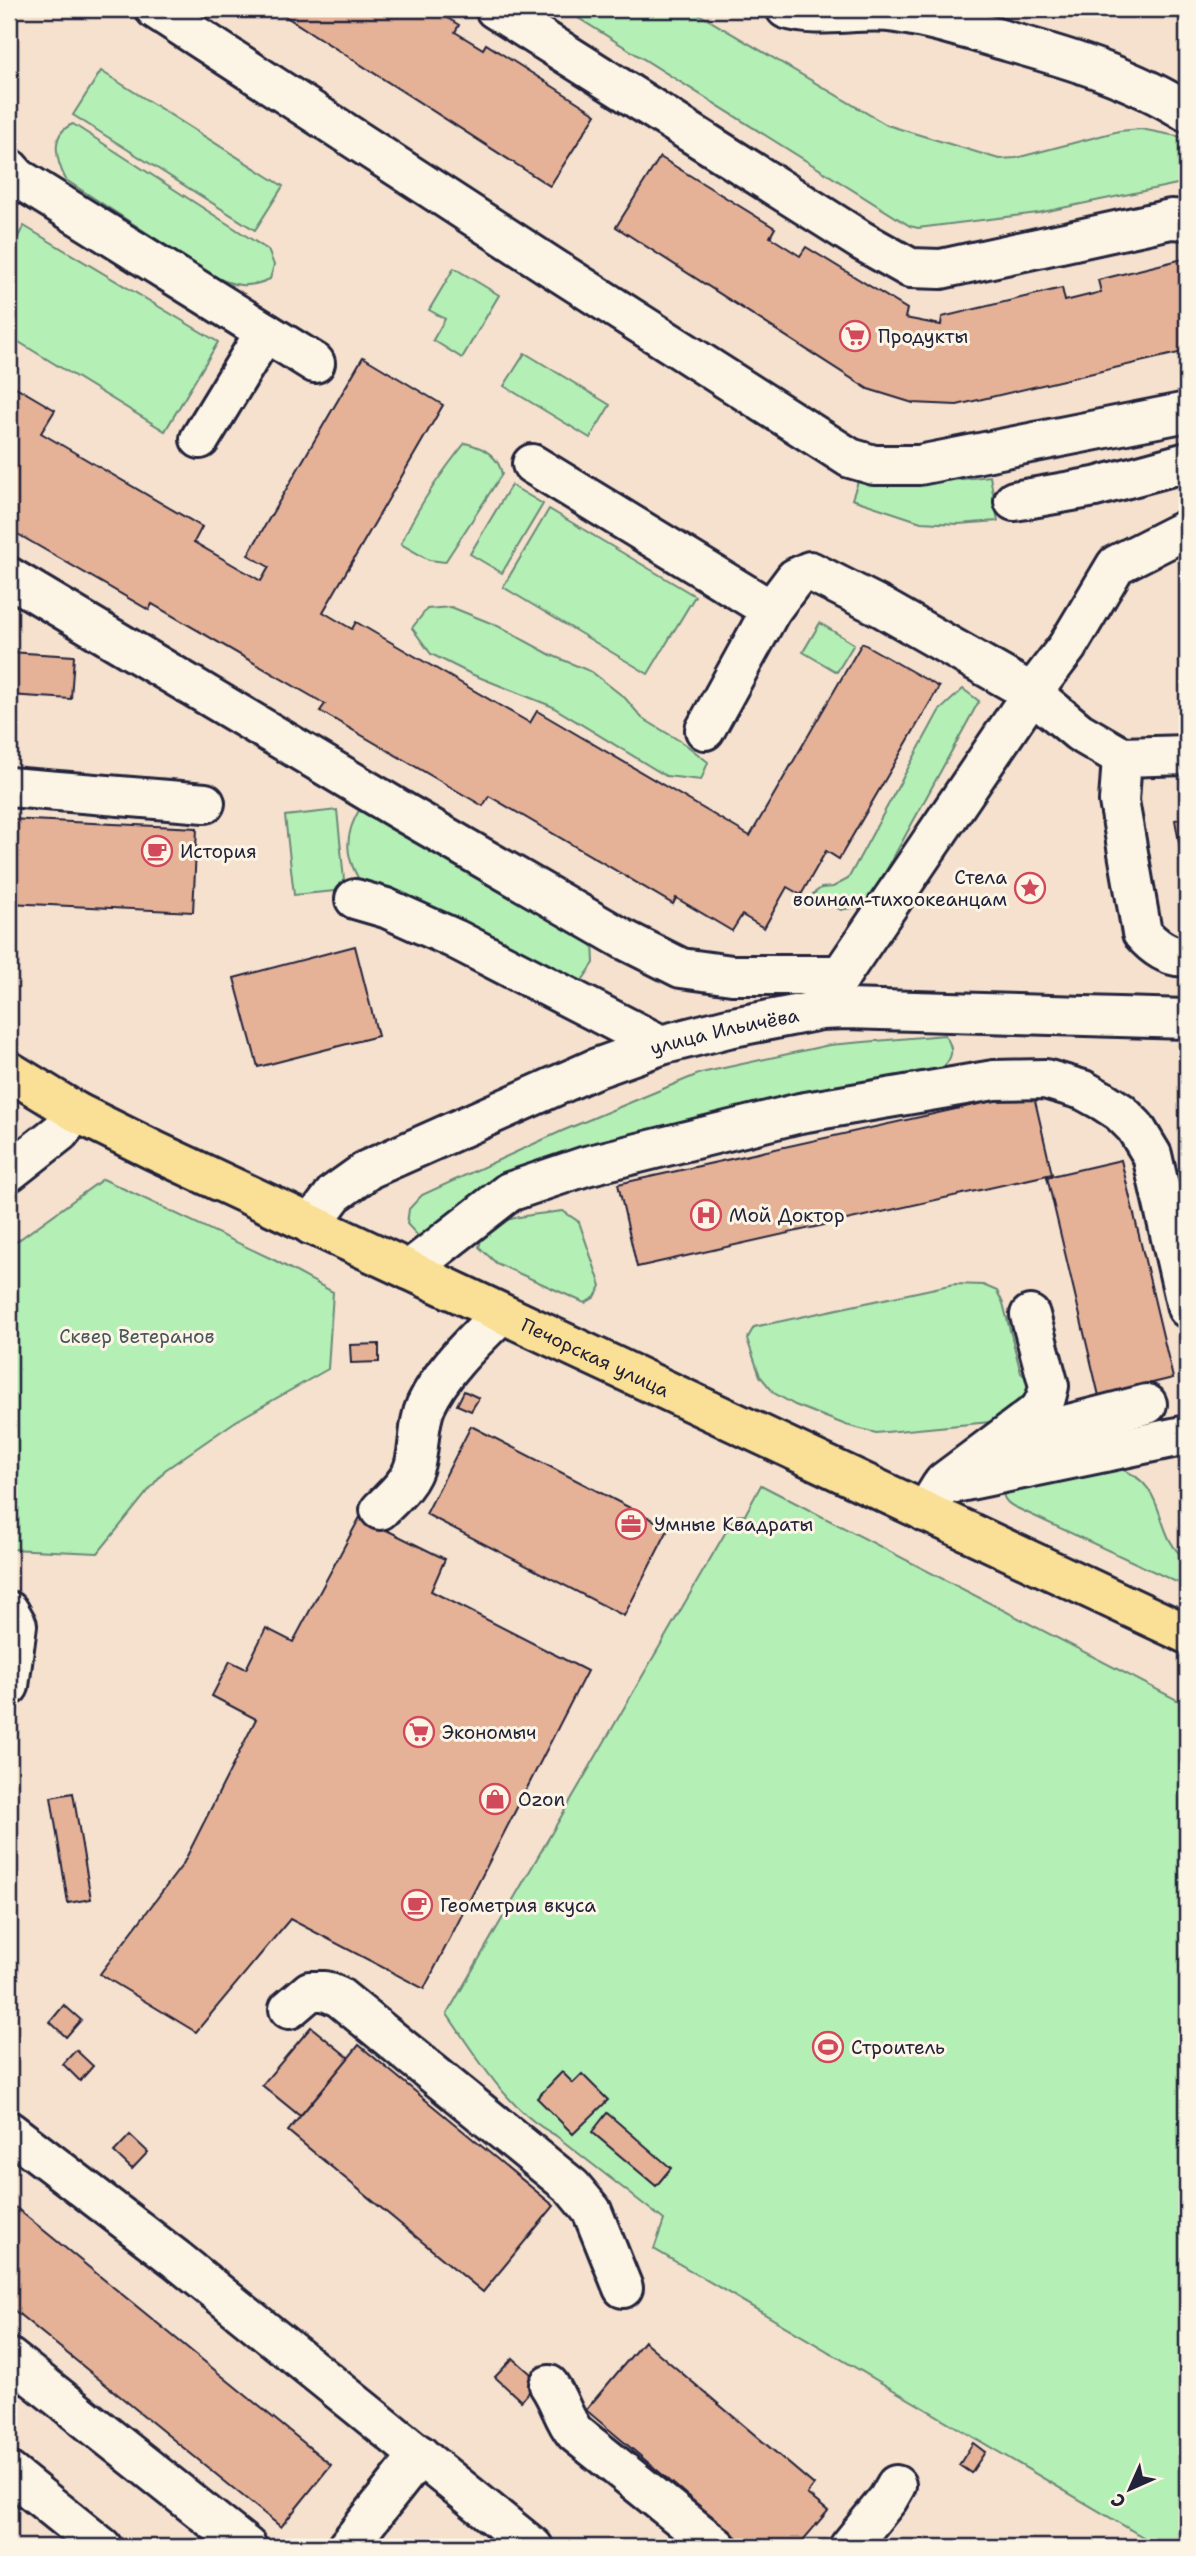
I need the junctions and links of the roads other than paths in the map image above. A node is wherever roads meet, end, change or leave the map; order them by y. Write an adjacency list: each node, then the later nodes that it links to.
1 (155, 9): 9 (street)
2 (495, 9): 6 (street)
3 (786, 9): 4 (street)
4 (1187, 112)
5 (9, 168): 7 (street)
6 (1187, 220)
7 (265, 332): 8 (street); 10 (street)
8 (315, 363)
9 (1187, 412)
10 (200, 439)
11 (1187, 463): 13 (street)
12 (532, 464): 16 (street)
13 (1014, 501)
14 (1187, 528): 17 (street)
15 (9, 577): 25 (street)
16 (772, 610): 17 (street); 18 (street)
17 (1032, 693): 20 (street); 25 (street)
18 (705, 730)
19 (1187, 755): 20 (street)
20 (1122, 757): 24 (street)
21 (9, 787): 22 (street)
22 (205, 803)
23 (355, 900): 28 (street)
24 (1187, 956)
25 (841, 975): 26 (street)
26 (821, 1010): 27 (street, улица Ильичёва); 28 (street, улица Ильичёва)
27 (1187, 1019)
28 (661, 1045): 32 (street, улица Ильичёва)
29 (9, 1071): 30 (main road, Печорская улица)
30 (76, 1112): 31 (street); 32 (main road, Печорская улица)
31 (9, 1172)
32 (311, 1225): 33 (main road, Печорская улица)
33 (409, 1270): 34 (street); 35 (main road, Печорская улица)
34 (1187, 1308)
35 (501, 1314): 40 (main road, Печорская улица); 41 (street)
36 (1030, 1315): 39 (street)
37 (1147, 1404): 39 (street)
38 (1187, 1435): 40 (street)
39 (995, 1443): 40 (street)
40 (933, 1499): 43 (main road, Печорская улица)
41 (380, 1510)
42 (9, 1611): 44 (street)
43 (1187, 1634)
44 (9, 1686)
45 (289, 2009): 47 (street)
46 (9, 2131): 50 (street)
47 (623, 2288)
48 (9, 2358): 54 (street)
49 (549, 2385): 57 (street)
50 (420, 2455): 55 (street); 56 (street)
51 (9, 2472): 53 (street)
52 (896, 2485): 58 (street)
53 (102, 2547)
54 (247, 2547)
55 (347, 2547)
56 (533, 2547)
57 (717, 2547)
58 (849, 2547)

